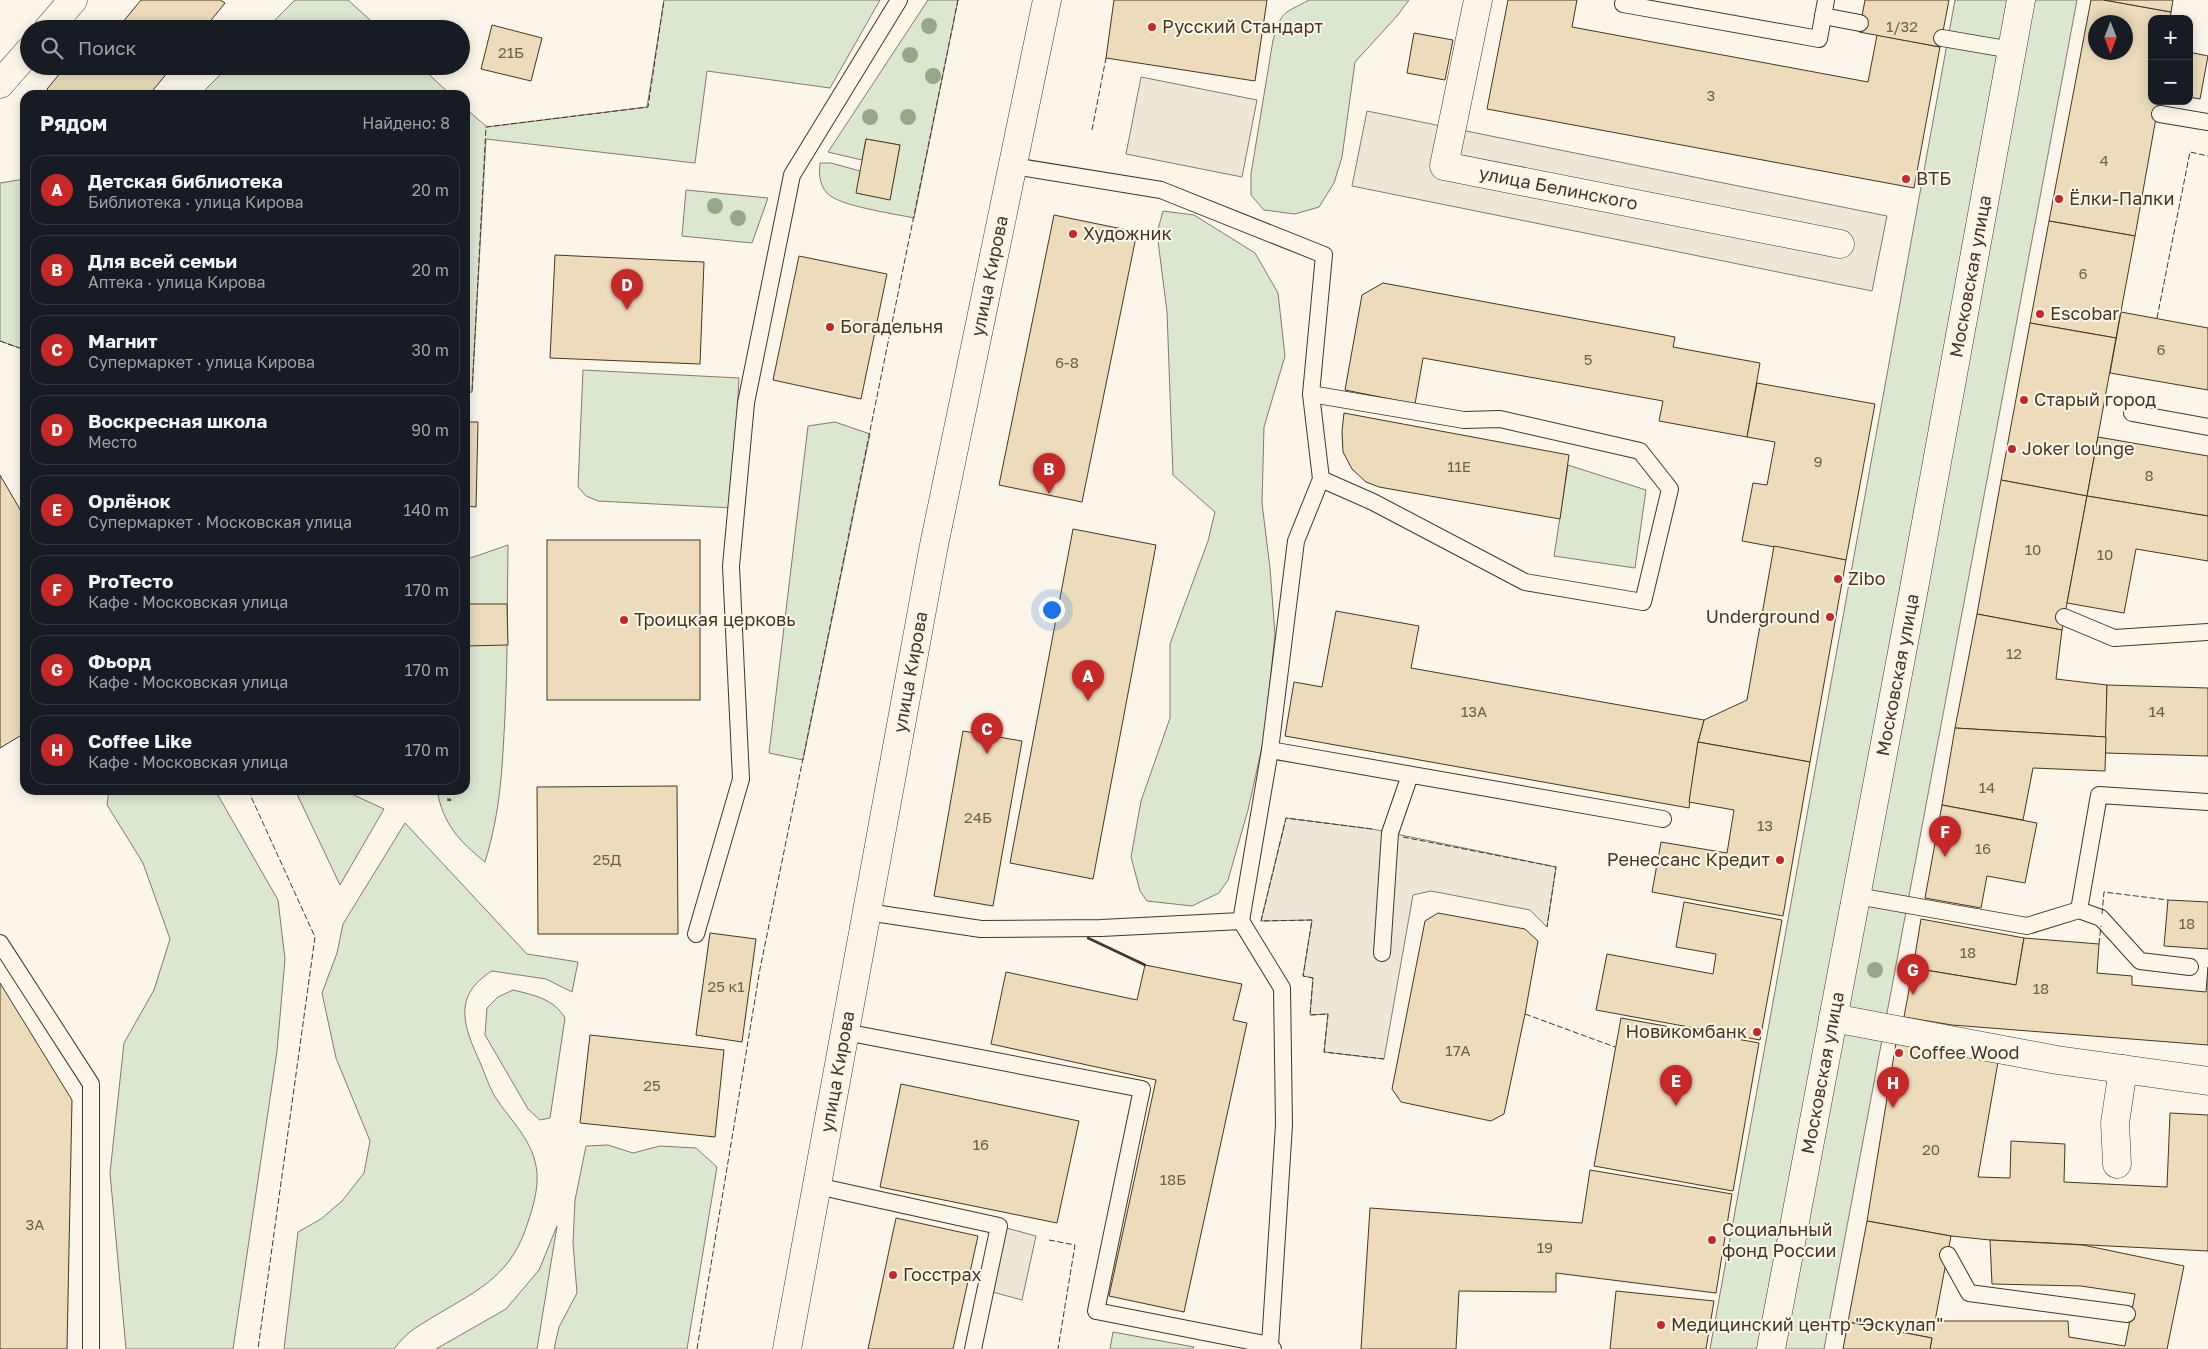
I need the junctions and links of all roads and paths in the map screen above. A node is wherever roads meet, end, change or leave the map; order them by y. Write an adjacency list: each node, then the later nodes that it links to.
1 (73, 0): 9 (street)
2 (899, 0): 33 (lane)
3 (1047, 0): 17 (street, улица Кирова)
4 (1478, 0): 18 (street, улица Белинского)
5 (1624, 0): 8 (lane)
6 (1826, 0): 8 (lane)
7 (2021, 0): 12 (street, Московская улица)
8 (1823, 16): 10 (lane)
9 (56, 20)
10 (1860, 23)
11 (1942, 38): 12 (lane)
12 (2012, 50): 29 (street, Московская улица)
13 (20, 61): 14 (street)
14 (0, 84)
15 (2160, 114): 16 (lane)
16 (2208, 122)
17 (1013, 166): 19 (lane); 31 (street, улица Кирова)
18 (1840, 244)
19 (1311, 394): 22 (lane); 22 (lane)
20 (2132, 413): 21 (lane)
21 (2208, 427)
22 (1321, 479): 25 (lane)
23 (2064, 617): 24 (lane)
24 (2208, 632)
25 (1270, 750): 26 (lane); 32 (lane)
26 (1410, 775): 28 (lane); 35 (lane)
27 (2208, 802): 30 (lane)
28 (1663, 819)
29 (1857, 896): 30 (lane); 37 (street, Московская улица)
30 (2079, 910): 36 (lane)
31 (867, 912): 32 (lane); 38 (street, улица Кирова)
32 (1240, 921): 45 (lane)
33 (696, 934)
34 (0, 943): 46 (lane)
35 (1382, 953)
36 (2190, 967)
37 (1834, 1018): 39 (street); 49 (street, Московская улица)
38 (845, 1032): 42 (street, улица Кирова); 45 (lane)
39 (2123, 1069): 40 (street); 41 (street)
40 (2208, 1080)
41 (2117, 1164)
42 (817, 1186): 47 (street, улица Кирова); 48 (lane)
43 (1948, 1254): 44 (lane)
44 (2127, 1314)
45 (1272, 1347)
46 (91, 1349)
47 (787, 1349)
48 (973, 1349)
49 (1771, 1349)

